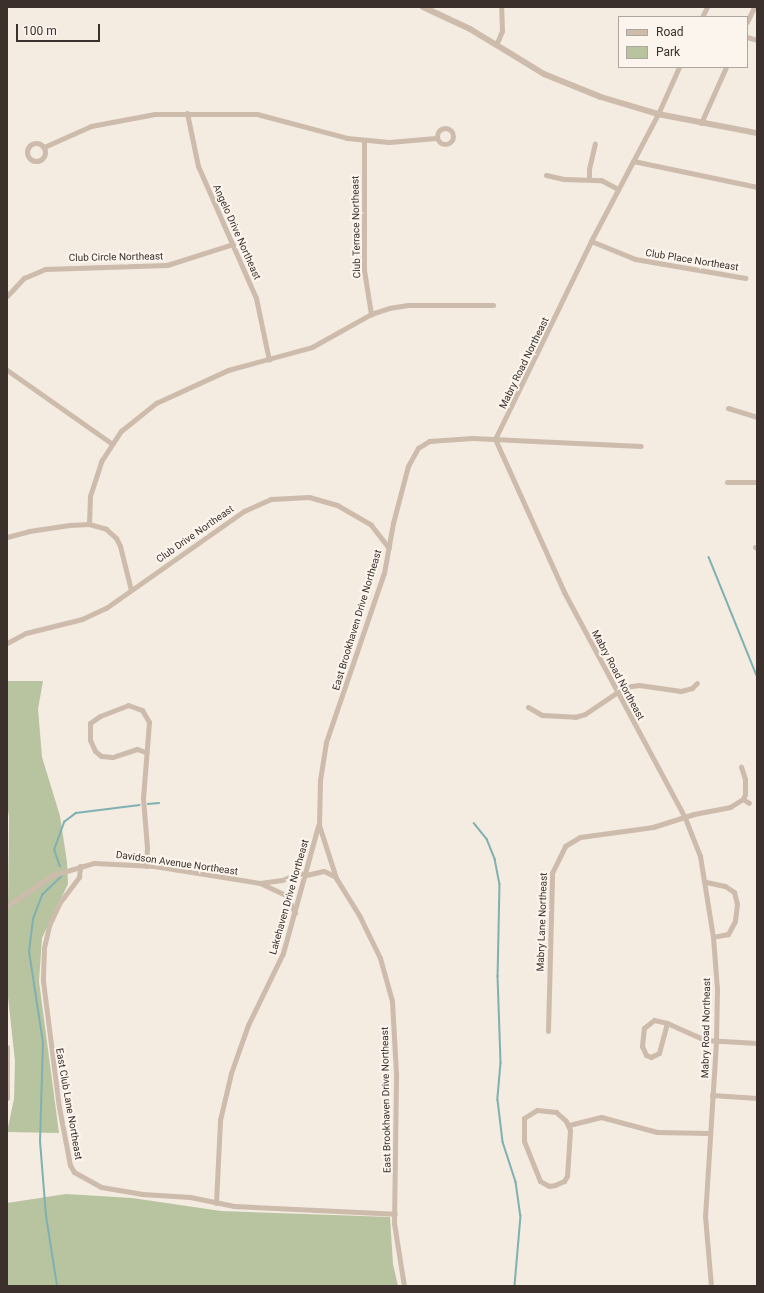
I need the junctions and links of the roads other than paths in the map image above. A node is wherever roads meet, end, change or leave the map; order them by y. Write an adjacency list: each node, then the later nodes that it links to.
1 (423, 7): 7 (street)
2 (501, 7): 7 (street)
3 (707, 7): 5 (street)
4 (754, 7): 6 (street)
5 (702, 16)
6 (748, 20)
7 (496, 45): 11 (street)
8 (679, 68): 11 (street, Mabry Road Northeast)
9 (726, 68): 12 (street)
10 (186, 113): 15 (street); 17 (street); 24 (street, Angelo Drive Northeast)
11 (658, 114): 12 (street); 18 (street, Mabry Road Northeast)
12 (701, 123): 13 (street)
13 (757, 133)
14 (436, 138): 15 (street)
15 (364, 140): 28 (street, Club Terrace Northeast)
16 (595, 144): 20 (street)
17 (44, 147)
18 (633, 161): 21 (street); 22 (street, Mabry Road Northeast)
19 (546, 175): 20 (street)
20 (589, 179): 22 (street)
21 (757, 187)
22 (618, 190): 23 (street, Mabry Road Northeast)
23 (591, 241): 25 (street, Club Place Northeast); 33 (street, Mabry Road Northeast)
24 (233, 244): 26 (street, Club Circle Northeast); 29 (street, Angelo Drive Northeast)
25 (745, 278)
26 (7, 296)
27 (493, 305): 28 (street)
28 (371, 314): 29 (street)
29 (269, 360): 34 (street)
30 (7, 370): 34 (street)
31 (728, 408): 32 (street)
32 (757, 417)
33 (498, 439): 35 (street, East Brookhaven Drive Northeast); 40 (street, East Brookhaven Drive Northeast); 44 (street, Mabry Road Northeast)
34 (111, 443): 38 (street)
35 (641, 446)
36 (727, 482): 37 (street)
37 (757, 482)
38 (89, 524): 39 (street); 41 (street)
39 (7, 537)
40 (389, 548): 41 (street, Club Drive Northeast); 51 (street, East Brookhaven Drive Northeast)
41 (131, 590): 42 (street, Club Drive Northeast)
42 (7, 643)
43 (697, 683): 44 (street)
44 (616, 691): 45 (street); 50 (street, Mabry Road Northeast)
45 (528, 707)
46 (145, 752): 46 (street); 54 (street)
47 (742, 767): 48 (street)
48 (743, 799): 49 (street); 50 (street, Mabry Lane Northeast)
49 (749, 803)
50 (685, 818): 58 (street, Mabry Road Northeast); 64 (street, Mabry Lane Northeast)
51 (319, 825): 52 (street, Lakehaven Drive Northeast); 57 (street, East Brookhaven Drive Northeast)
52 (308, 864): 55 (street, Davidson Avenue Northeast); 56 (street, Lakehaven Drive Northeast)
53 (80, 866): 54 (street, Davidson Avenue Northeast); 60 (street, Davidson Avenue Northeast); 73 (street, East Club Lane Northeast)
54 (146, 866): 59 (street, Davidson Avenue Northeast)
55 (299, 873): 56 (street); 59 (street, Davidson Avenue Northeast)
56 (306, 875): 57 (street); 61 (street, Lakehaven Drive Northeast)
57 (336, 878): 74 (street, East Brookhaven Drive Northeast)
58 (706, 882): 62 (street, Mabry Road Northeast); 62 (street)
59 (260, 883): 61 (street, Davidson Avenue Northeast)
60 (7, 906)
61 (296, 914): 73 (street, Lakehaven Drive Northeast)
62 (713, 937): 65 (street, Mabry Road Northeast)
63 (667, 1023): 63 (street); 65 (street)
64 (548, 1031)
65 (716, 1042): 66 (street); 68 (street, Mabry Road Northeast)
66 (757, 1043)
67 (7, 1047): 69 (street)
68 (712, 1096): 70 (street); 72 (street, Mabry Road Northeast)
69 (7, 1098)
70 (757, 1098)
71 (569, 1125): 71 (street); 72 (street)
72 (709, 1133): 76 (street, Mabry Road Northeast)
73 (216, 1203): 74 (street, East Club Lane Northeast)
74 (395, 1214): 75 (street, East Brookhaven Drive Northeast)
75 (404, 1286)
76 (711, 1286)

